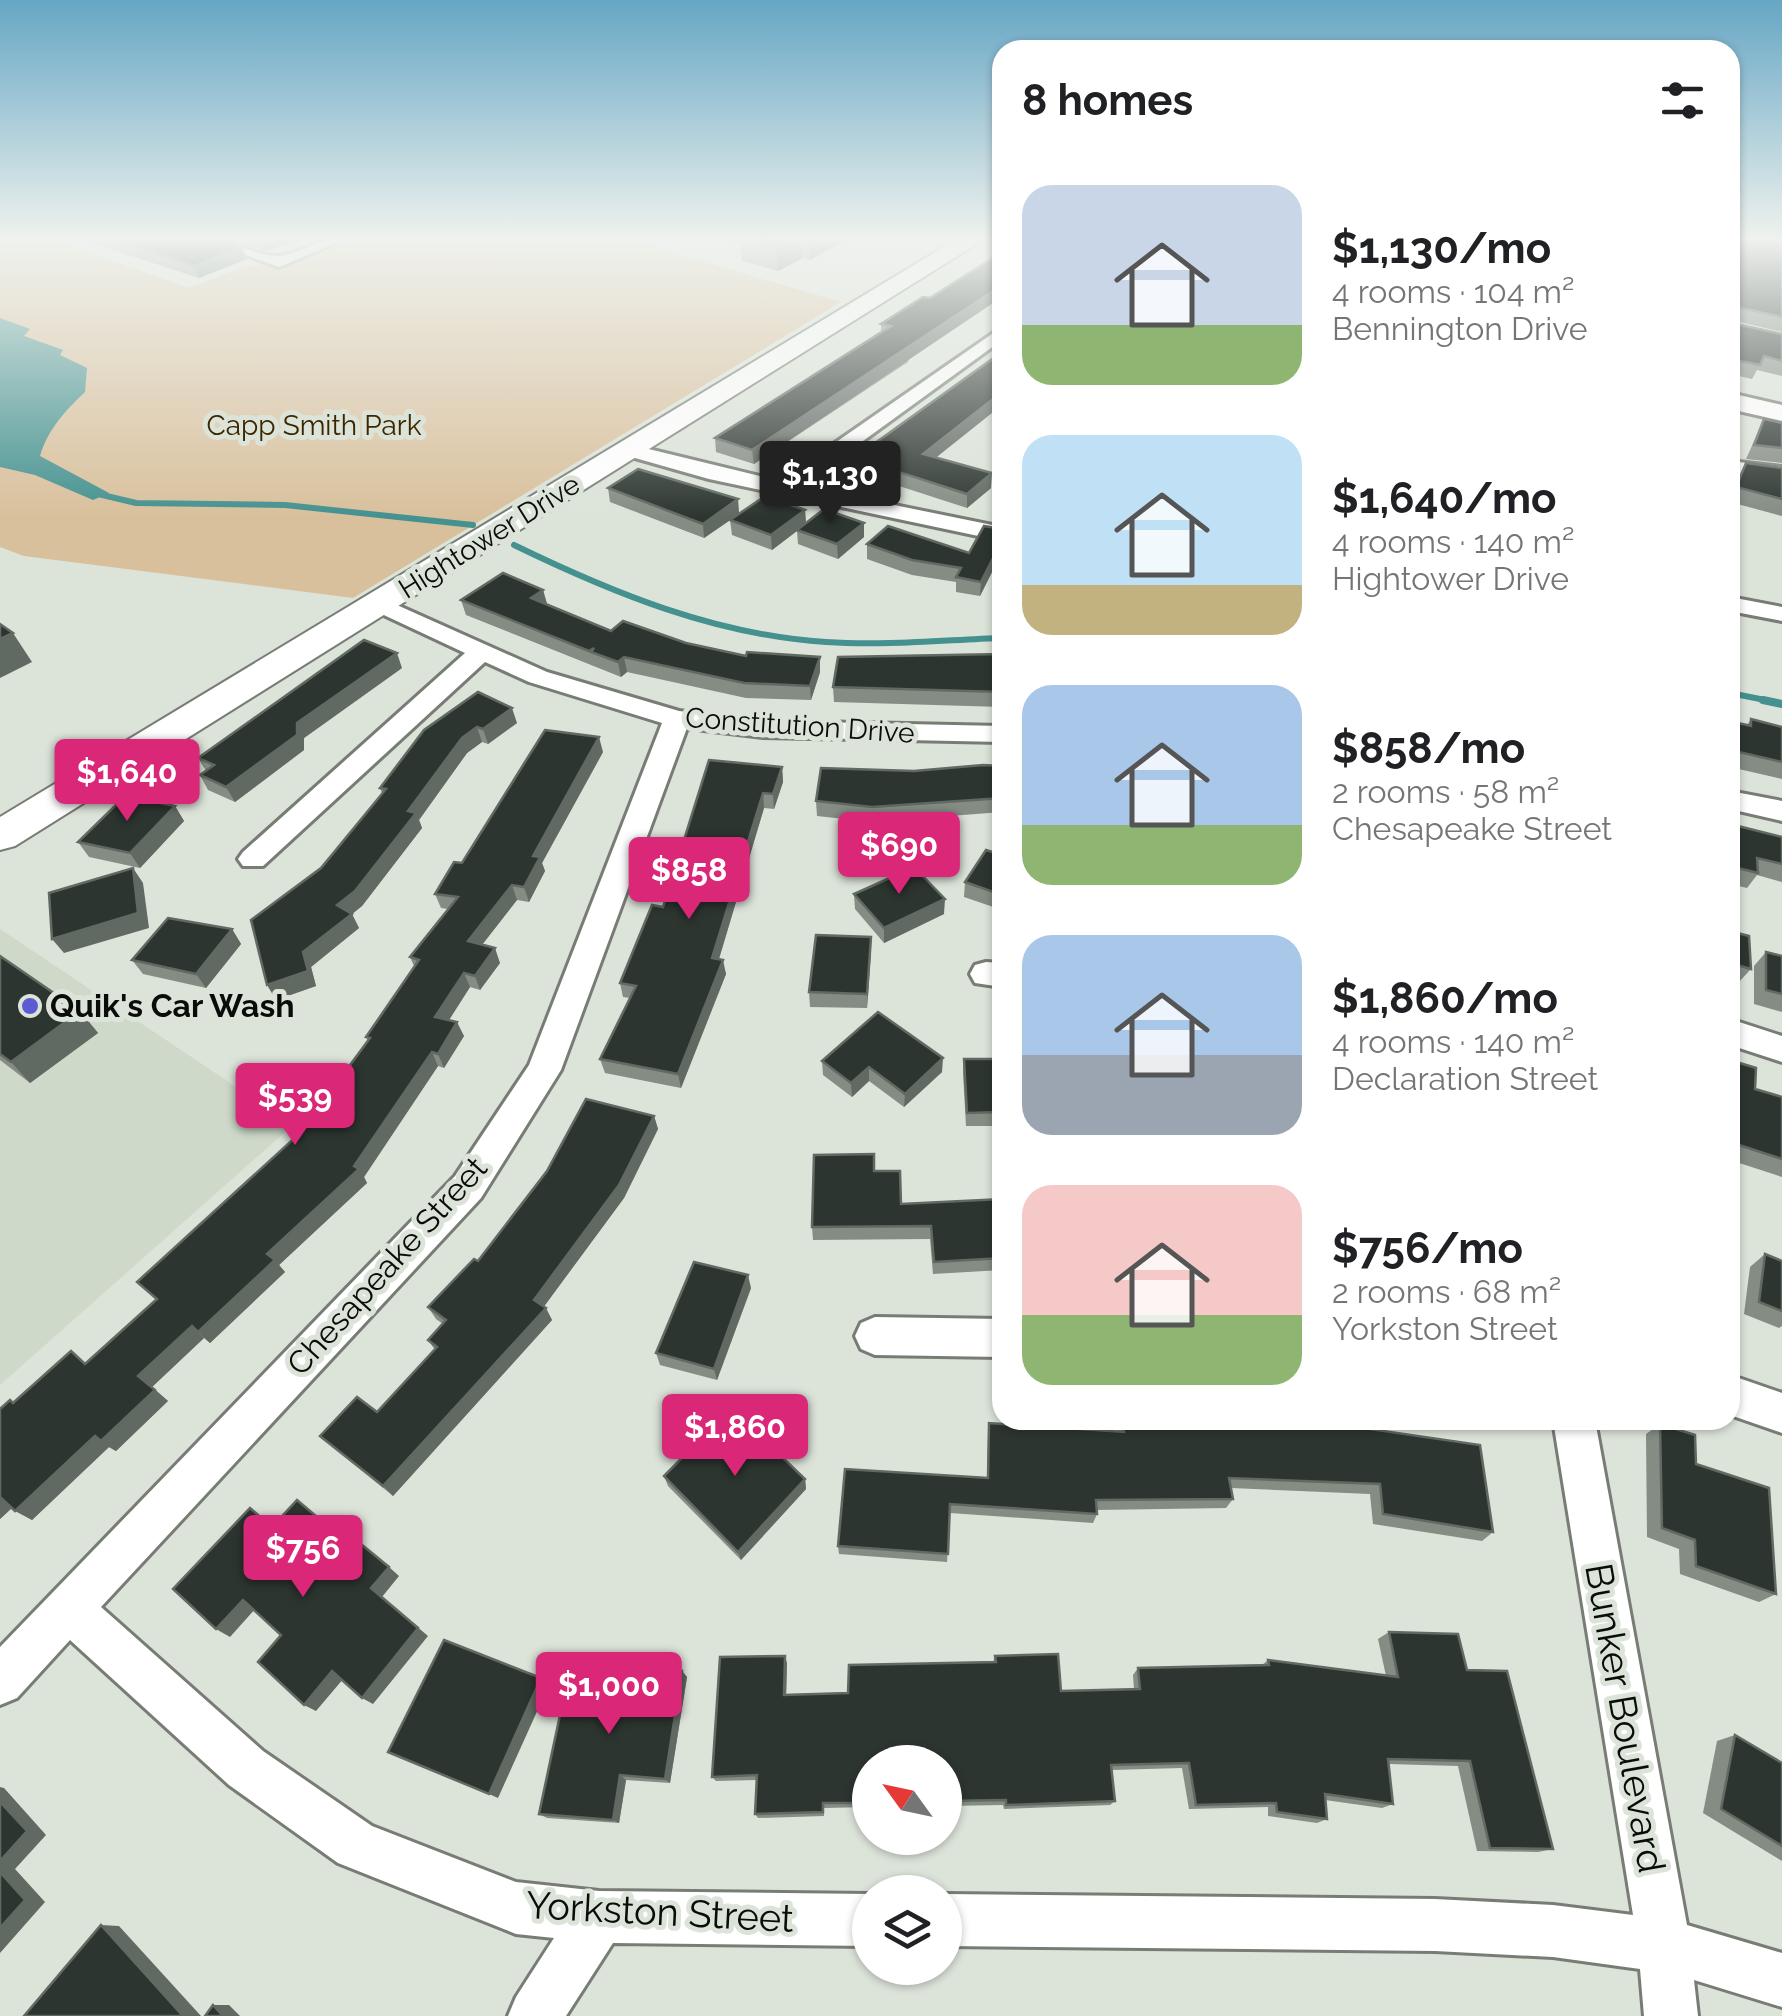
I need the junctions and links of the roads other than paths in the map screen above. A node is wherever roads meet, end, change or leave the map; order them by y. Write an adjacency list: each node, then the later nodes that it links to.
1 (824, 330): 5 (main road, Hightower Drive)
2 (992, 339): 8 (street)
3 (1740, 403): 4 (street)
4 (1782, 413)
5 (628, 450): 8 (street); 10 (main road, Hightower Drive)
6 (1740, 469): 7 (street)
7 (1782, 473)
8 (784, 488): 9 (street)
9 (992, 532)
10 (378, 604): 13 (street, Constitution Drive); 18 (main road, Hightower Drive)
11 (1740, 606): 12 (street)
12 (1782, 614)
13 (482, 651): 14 (street, Constitution Drive); 19 (street)
14 (677, 719): 15 (street, Constitution Drive); 27 (street, Chesapeake Street)
15 (992, 734)
16 (1740, 802): 17 (street)
17 (1782, 811)
18 (0, 836)
19 (253, 859)
20 (1740, 1035): 21 (street)
21 (1782, 1050)
22 (875, 1336): 23 (street)
23 (992, 1338)
24 (1740, 1398): 25 (street)
25 (1782, 1412)
26 (1576, 1430): 32 (street, Bunker Boulevard)
27 (68, 1608): 28 (street, Chesapeake Street); 29 (street, Yorkston Street)
28 (0, 1681)
29 (599, 1917): 30 (street, Yorkston Street); 34 (street)
30 (852, 1920)
31 (962, 1920): 32 (street)
32 (1664, 1946): 33 (street); 35 (street, Bunker Boulevard)
33 (1782, 1980)
34 (535, 2016)
35 (1671, 2016)

